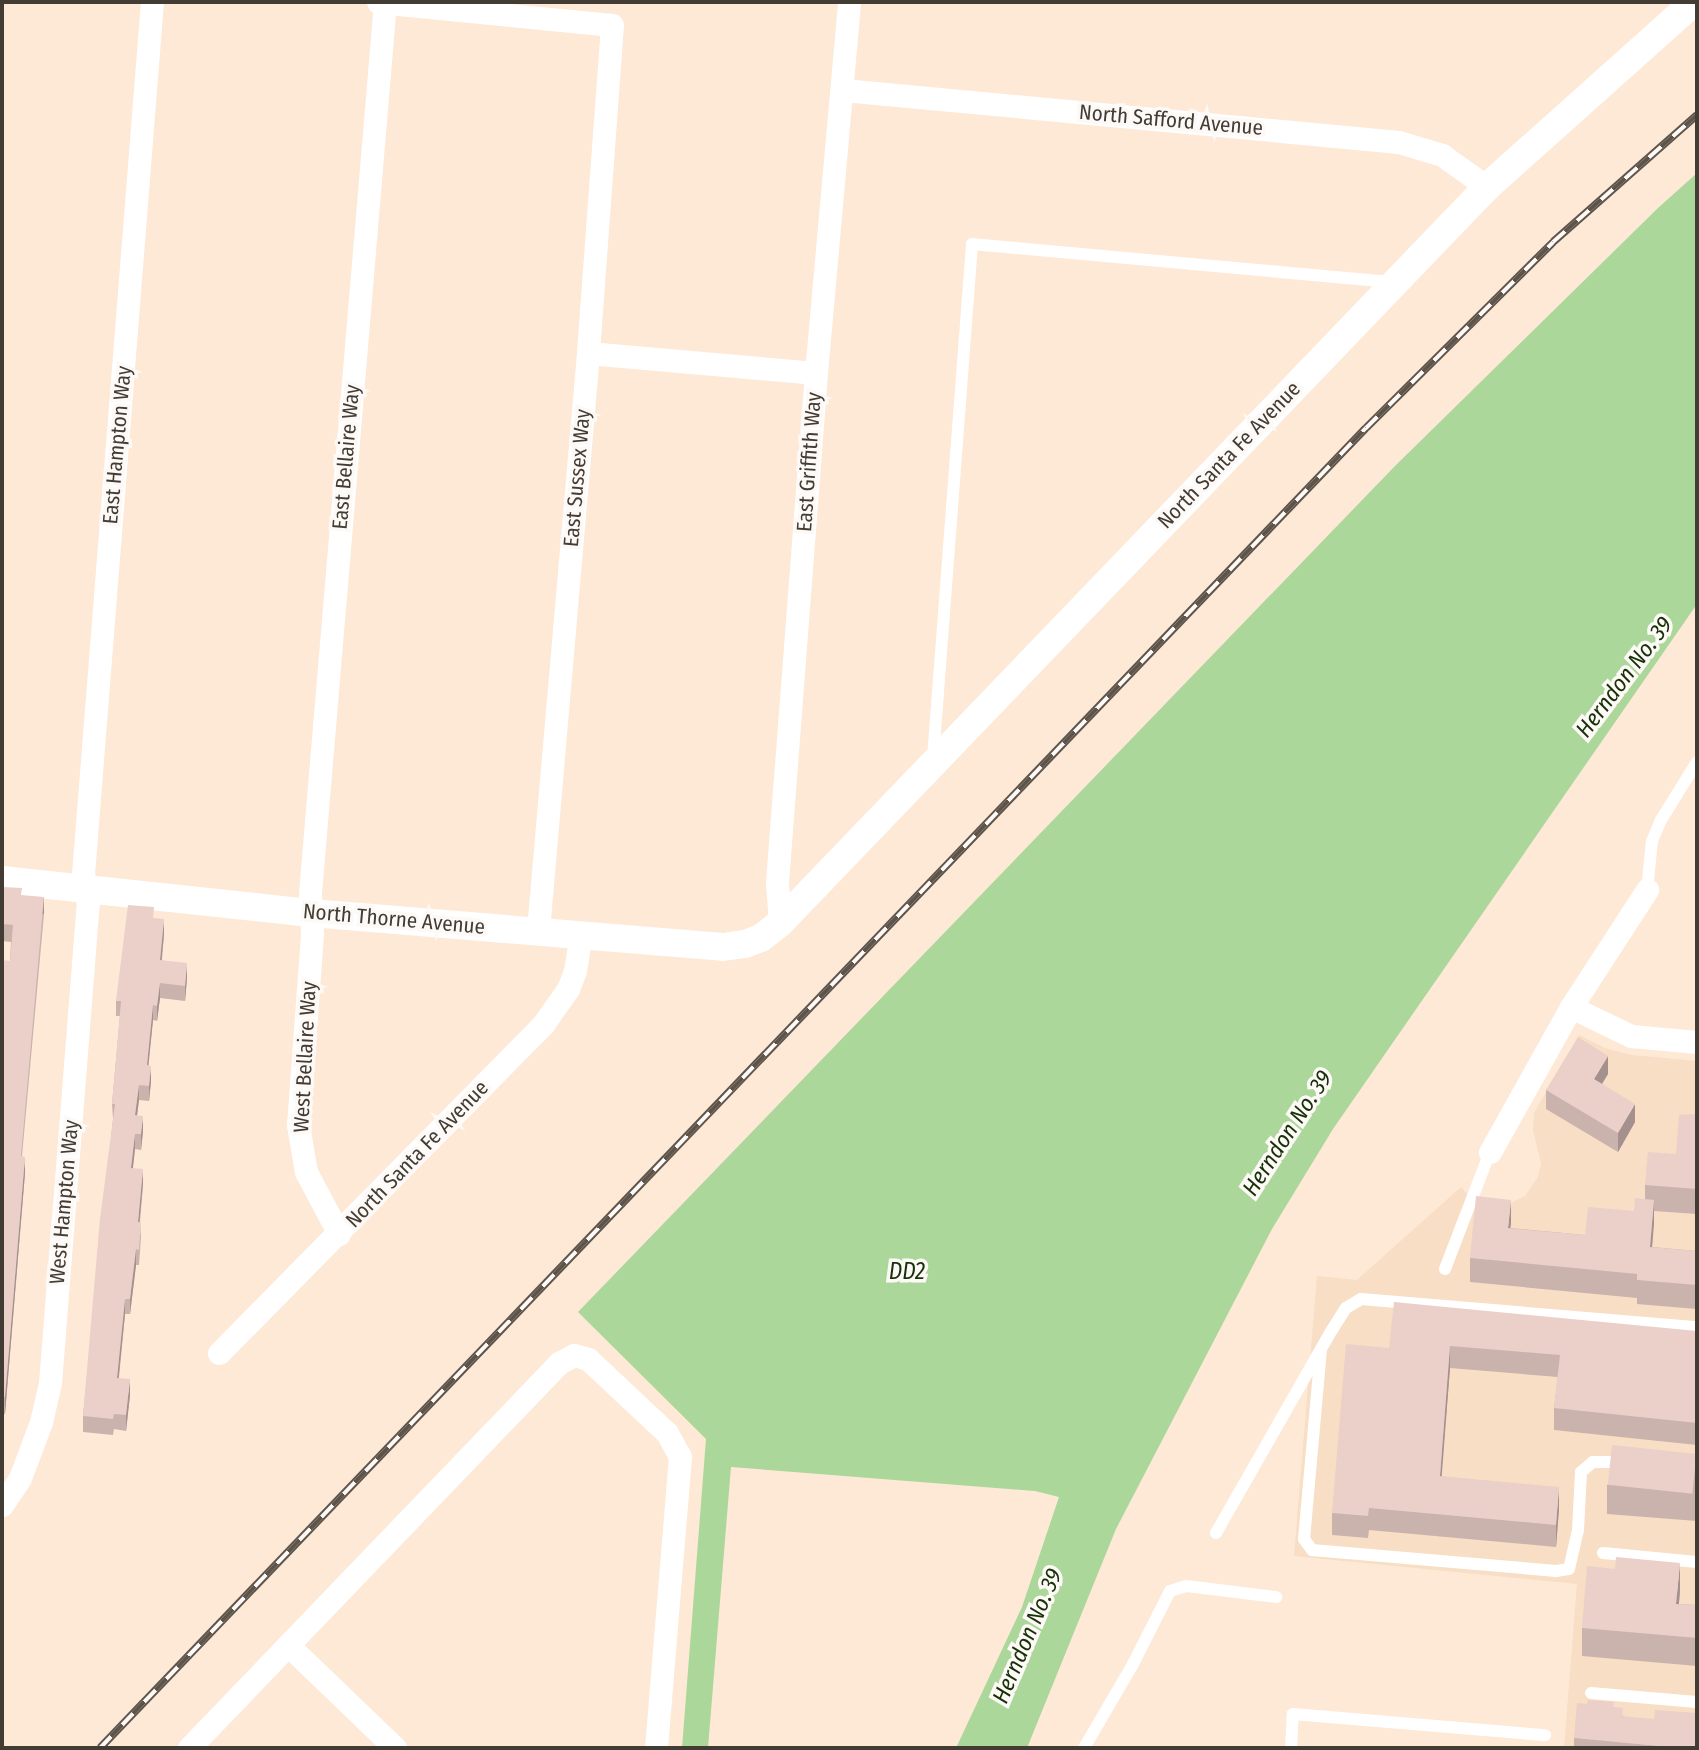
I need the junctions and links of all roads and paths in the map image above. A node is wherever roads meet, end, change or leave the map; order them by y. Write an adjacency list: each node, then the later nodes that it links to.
1 (152, 2): 14 (street, East Hampton Way)
2 (378, 2): 3 (street)
3 (385, 2): 9 (street, East Sussex Way); 16 (street, East Bellaire Way)
4 (849, 2): 6 (street, East Griffith Way)
5 (1694, 2): 7 (street, North Santa Fe Avenue)
6 (843, 90): 7 (street, North Safford Avenue); 10 (street, East Griffith Way)
7 (1487, 187): 8 (street, North Santa Fe Avenue)
8 (1397, 282): 11 (street, North Santa Fe Avenue); 11 (lane)
9 (588, 353): 10 (street); 18 (street, East Sussex Way)
10 (816, 373): 17 (street, East Griffith Way)
11 (933, 761): 17 (street, North Santa Fe Avenue)
12 (1697, 761): 15 (lane)
13 (2, 880): 14 (street, North Thorne Avenue)
14 (85, 889): 16 (street, North Thorne Avenue); 29 (street, West Hampton Way)
15 (1647, 890): 20 (street)
16 (311, 912): 18 (street, North Thorne Avenue); 23 (street, West Bellaire Way)
17 (780, 923): 19 (street, North Thorne Avenue)
18 (538, 930): 19 (street, North Thorne Avenue)
19 (581, 934): 23 (street, North Santa Fe Avenue)
20 (1570, 1007): 21 (street); 22 (street)
21 (1697, 1042)
22 (1490, 1152): 24 (lane)
23 (339, 1234): 27 (street, North Santa Fe Avenue)
24 (1444, 1269)
25 (1697, 1327): 26 (lane)
26 (1321, 1349): 28 (lane); 30 (lane)
27 (219, 1353)
28 (1641, 1463)
29 (2, 1505)
30 (1216, 1533)
31 (1603, 1553): 32 (lane)
32 (1697, 1562)
33 (1276, 1597): 41 (lane)
34 (288, 1645): 38 (street); 39 (street); 40 (street)
35 (1591, 1693): 36 (lane)
36 (1697, 1702)
37 (1545, 1735): 42 (lane)
38 (189, 1748)
39 (396, 1748)
40 (656, 1748)
41 (1084, 1748)
42 (1291, 1748)

